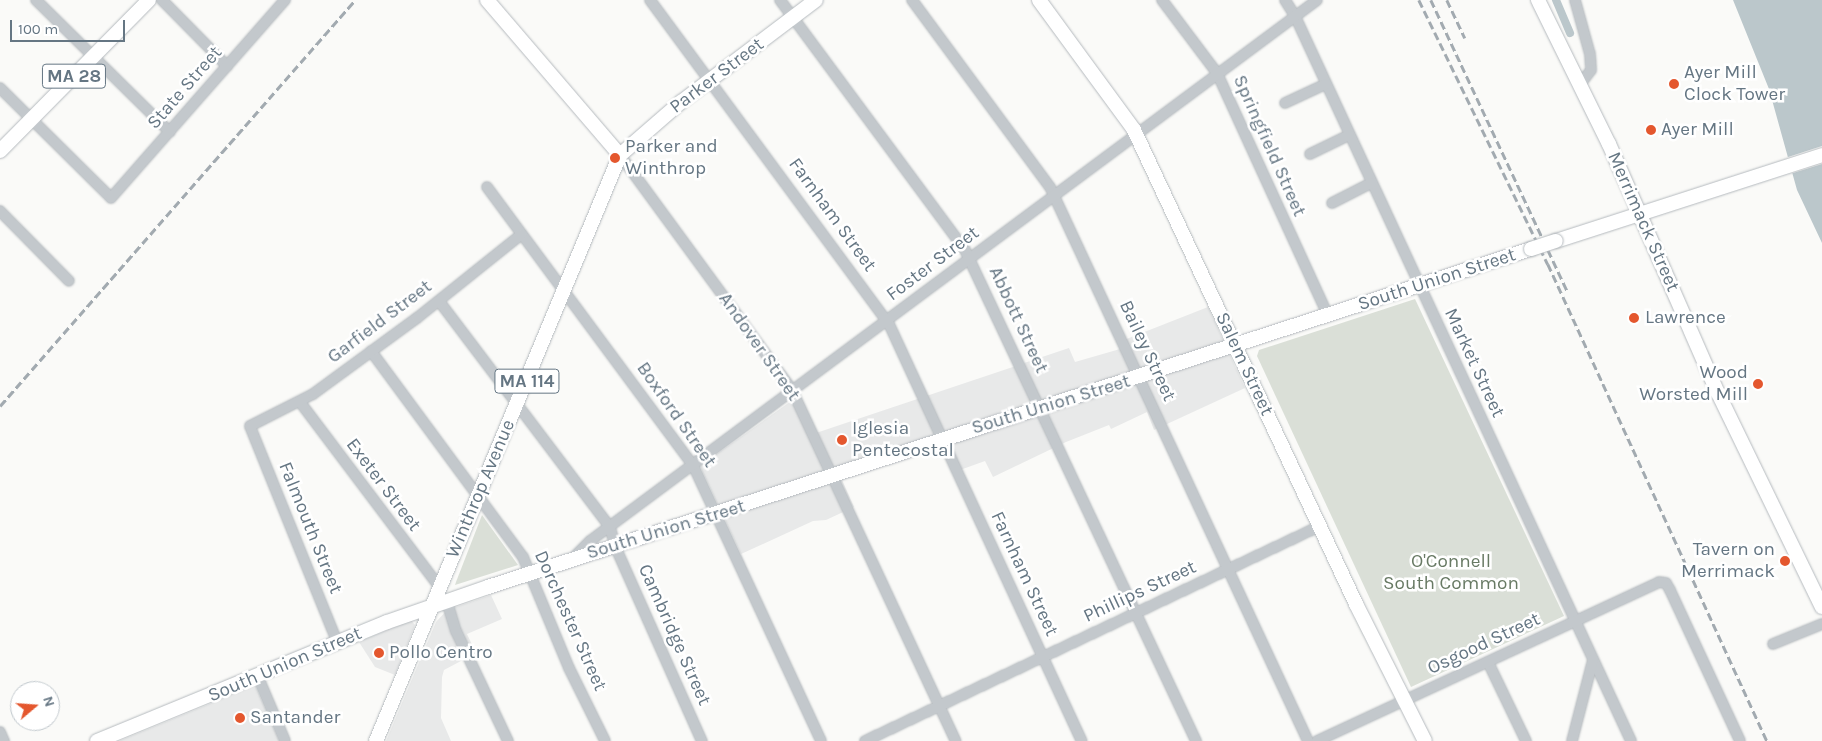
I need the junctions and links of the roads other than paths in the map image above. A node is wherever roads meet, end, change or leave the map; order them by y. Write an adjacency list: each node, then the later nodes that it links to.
1 (36, 0): 18 (street)
2 (149, 0): 18 (main road, MA 28)
3 (162, 0): 19 (street)
4 (285, 0): 19 (street, State Street)
5 (487, 0): 32 (main road, Andover Street)
6 (650, 0): 21 (street, Farnham Street)
7 (780, 0): 17 (street, Abbott Street)
8 (816, 0): 17 (main road, Parker Street / MA 114)
9 (912, 0): 36 (street, Bailey Street)
10 (1039, 0): 28 (main road, Salem Street)
11 (1162, 0): 20 (street, Springfield Street)
12 (1284, 0): 16 (street, Market Street)
13 (1317, 0): 16 (street, Foster Street)
14 (1538, 0): 23 (main road, Merrimack Street)
15 (1575, 0): 23 (street)
16 (1295, 16): 20 (street, Foster Street); 22 (street, Market Street)
17 (793, 18): 21 (main road, Parker Street / MA 114); 41 (street, Abbott Street)
18 (94, 56): 26 (main road, MA 28); 27 (street)
19 (227, 66): 27 (street, State Street)
20 (1217, 73): 28 (street, Foster Street); 46 (street, Springfield Street)
21 (710, 80): 32 (main road, Parker Street / MA 114); 47 (street, Farnham Street)
22 (1326, 84): 25 (street); 29 (street, Market Street)
23 (1580, 86): 39 (main road, Merrimack Street)
24 (0, 88): 26 (street)
25 (1284, 103)
26 (31, 120): 27 (street, State Street); 30 (main road, MA 28)
27 (170, 132)
28 (1136, 134): 36 (street, Foster Street); 48 (main road, Salem Street)
29 (1349, 134): 31 (street); 34 (street, Market Street)
30 (0, 151)
31 (1310, 154)
32 (620, 155): 44 (main road, Winthrop Avenue / MA 114); 51 (street, Andover Street)
33 (1818, 156): 39 (main road, South Union Street)
34 (1372, 184): 37 (street); 43 (street, Market Street)
35 (487, 187): 40 (street, Boxford Street)
36 (1054, 196): 41 (street, Foster Street); 50 (street, Bailey Street)
37 (1332, 202)
38 (0, 211): 42 (street)
39 (1640, 215): 43 (main road, South Union Street, bridge); 70 (main road, Merrimack Street)
40 (522, 234): 44 (street, Boxford Street); 45 (street, Garfield Street)
41 (969, 257): 47 (street, Foster Street); 54 (street, Abbott Street)
42 (70, 281)
43 (1418, 286): 46 (main road, South Union Street); 72 (street, Market Street)
44 (565, 292): 53 (main road, Winthrop Avenue / MA 114); 57 (street, Boxford Street)
45 (439, 300): 49 (street, Garfield Street); 53 (street, Cambridge Street)
46 (1328, 316): 48 (main road, South Union Street)
47 (887, 321): 51 (street, Foster Street); 56 (street, Farnham Street)
48 (1236, 346): 50 (main road, South Union Street); 62 (main road, Salem Street)
49 (371, 351): 52 (street, Garfield Street); 59 (street, Dorchester Street)
50 (1140, 378): 54 (main road, South Union Street); 65 (street, Bailey Street)
51 (792, 390): 57 (street, Foster Street); 58 (street, Andover Street)
52 (300, 402): 55 (street, Garfield Street); 67 (street, Exeter Street)
53 (516, 404): 59 (main road, Winthrop Avenue / MA 114); 61 (street, Cambridge Street)
54 (1040, 410): 56 (main road, South Union Street); 71 (street, Abbott Street)
55 (250, 426): 74 (street, Falmouth Street)
56 (941, 438): 58 (main road, South Union Street); 76 (street, Farnham Street)
57 (693, 465): 60 (street, Boxford Street); 61 (street, Foster Street)
58 (834, 476): 60 (main road, South Union Street); 81 (street, Andover Street)
59 (478, 494): 66 (street, Dorchester Street); 67 (main road, Winthrop Avenue / MA 114)
60 (716, 515): 63 (main road, South Union Street); 90 (street, Boxford Street)
61 (610, 526): 63 (street, Cambridge Street); 64 (street, Foster Street)
62 (1320, 526): 65 (street, Phillips Street); 80 (main road, Salem Street)
63 (615, 546): 64 (main road, South Union Street); 89 (street, Cambridge Street)
64 (574, 558): 66 (main road, South Union Street)
65 (1230, 569): 71 (street, Phillips Street); 95 (street, Bailey Street)
66 (532, 573): 68 (main road, South Union Street); 88 (street, Dorchester Street)
67 (440, 588): 69 (main road, Winthrop Avenue / MA 114)
68 (446, 602): 69 (main road, South Union Street); 87 (street)
69 (432, 606): 74 (main road, South Union Street); 86 (main road, Winthrop Avenue / MA 114)
70 (1822, 607)
71 (1136, 613): 76 (street, Phillips Street); 94 (street, Abbott Street)
72 (1575, 622): 77 (street, Market Street); 78 (street, Osgood Street); 101 (street, Osgood Street)
73 (1822, 624): 75 (street)
74 (338, 644): 79 (main road, South Union Street)
75 (1773, 644)
76 (1044, 657): 81 (street, Phillips Street); 93 (street, Farnham Street)
77 (1593, 660): 99 (street); 100 (street, Market Street)
78 (1488, 662): 80 (street, Osgood Street); 98 (street)
79 (258, 677): 84 (main road, South Union Street); 85 (street)
80 (1402, 701): 96 (street, Osgood Street); 97 (main road, Salem Street)
81 (940, 706): 91 (street, Phillips Street); 92 (street, Andover Street)
82 (0, 732): 83 (street)
83 (4, 741)
84 (97, 741)
85 (285, 741)
86 (376, 741)
87 (508, 741)
88 (605, 741)
89 (702, 741)
90 (821, 741)
91 (865, 741)
92 (956, 741)
93 (1082, 741)
94 (1196, 741)
95 (1308, 741)
96 (1316, 741)
97 (1425, 741)
98 (1526, 741)
99 (1572, 741)
100 (1631, 741)
101 (1740, 741)

